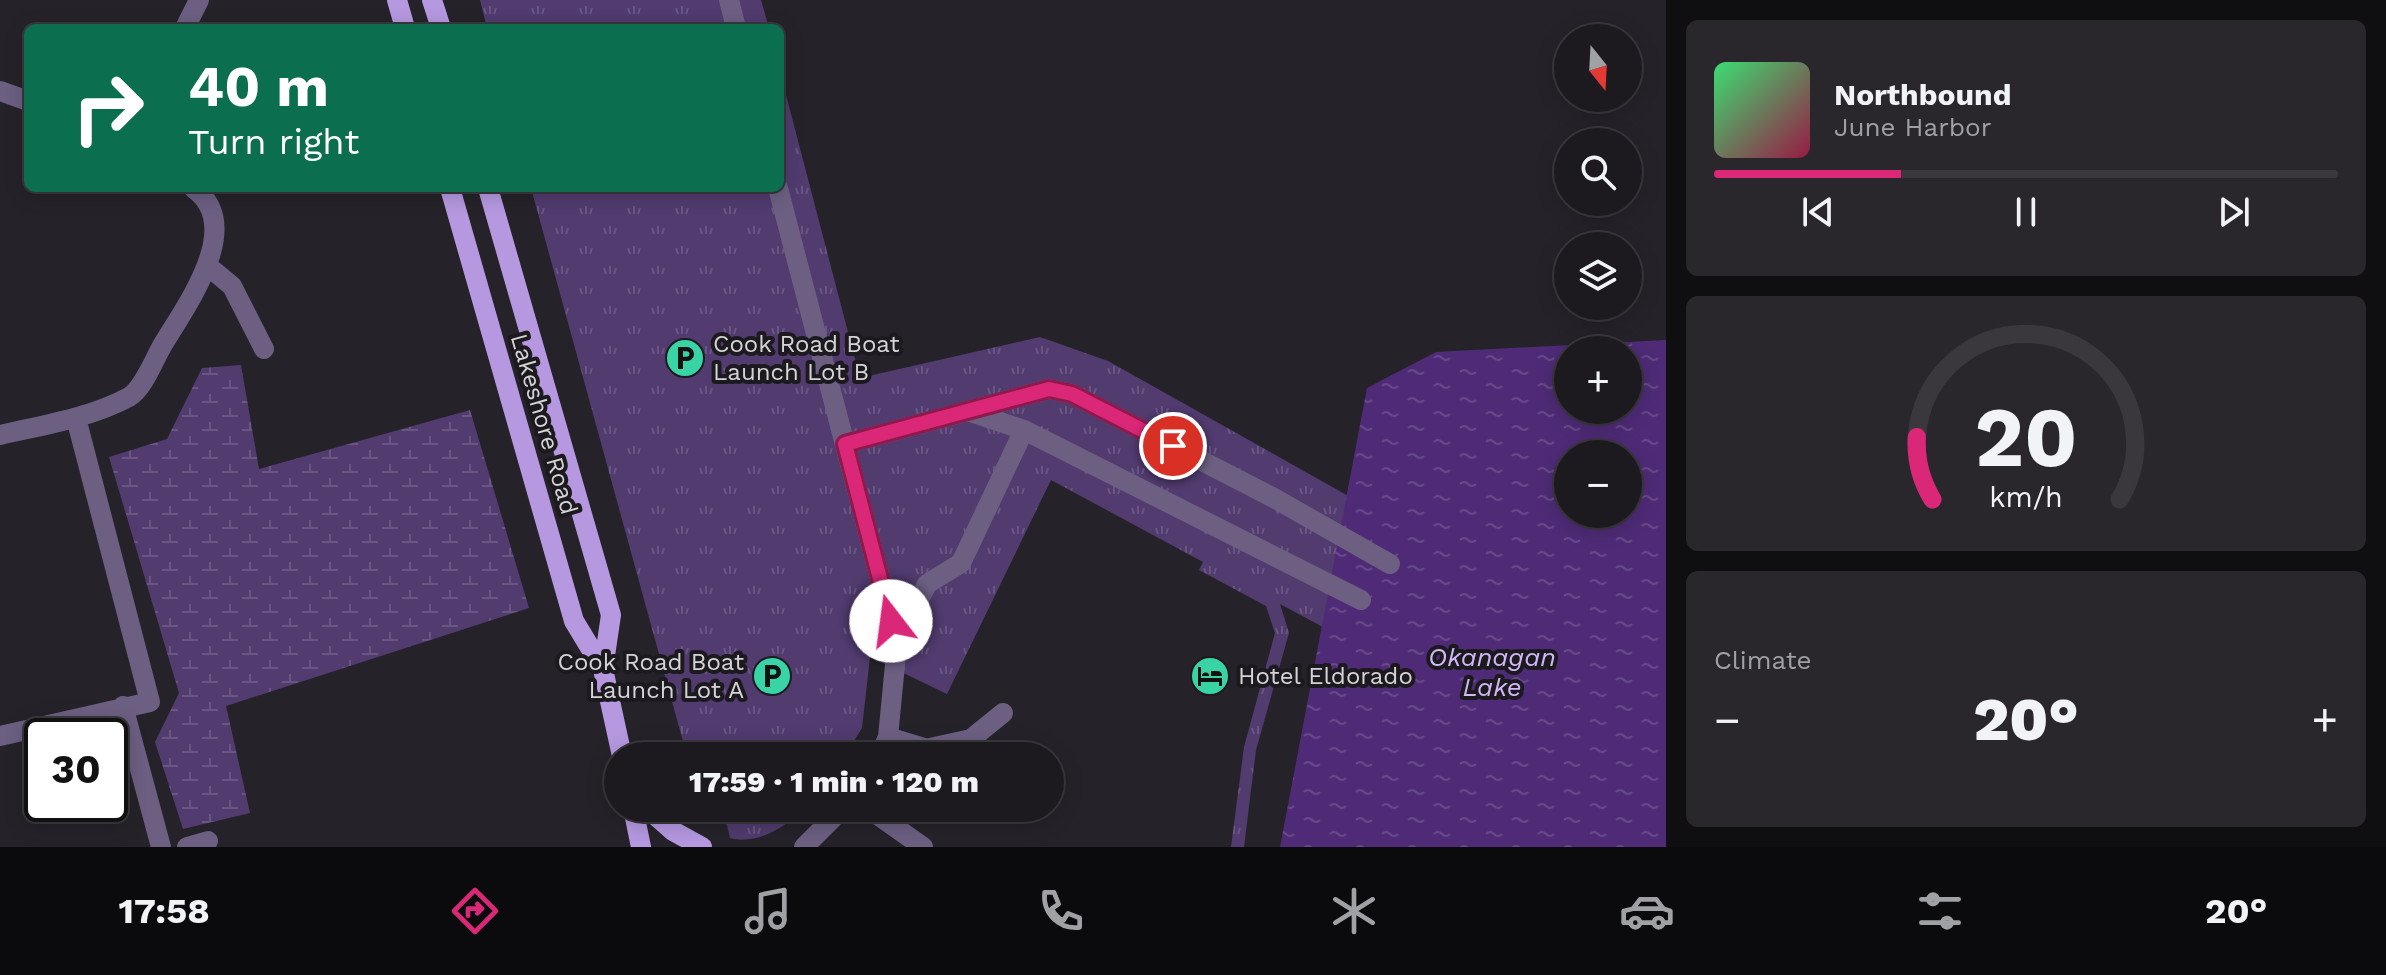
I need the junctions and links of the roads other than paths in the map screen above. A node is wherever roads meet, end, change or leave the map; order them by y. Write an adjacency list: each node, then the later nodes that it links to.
1 (199, 0): 5 (street)
2 (397, 0): 6 (main road)
3 (432, 0): 7 (main road)
4 (729, 0): 8 (street)
5 (187, 24)
6 (404, 24)
7 (440, 24)
8 (735, 24)
9 (0, 91): 10 (street)
10 (24, 100)
11 (198, 192): 15 (street)
12 (490, 192): 25 (main road, Lakeshore Road)
13 (779, 192): 21 (street)
14 (452, 194): 25 (main road, Lakeshore Road)
15 (209, 267): 16 (street); 18 (street)
16 (264, 349)
17 (968, 411): 19 (street); 21 (street); 22 (street)
18 (76, 418): 20 (street); 26 (street)
19 (1024, 430): 23 (street); 24 (street)
20 (0, 435)
21 (845, 444): 24 (street)
22 (1390, 564)
23 (1361, 600)
24 (897, 644): 30 (street)
25 (603, 669): 29 (main road, Lakeshore Road)
26 (123, 706): 28 (street); 37 (street)
27 (1003, 713): 31 (street)
28 (0, 736)
29 (619, 742)
30 (885, 742)
31 (964, 742)
32 (636, 822): 39 (main road)
33 (663, 822): 40 (main road)
34 (829, 822): 41 (street)
35 (888, 822): 42 (street)
36 (208, 841): 38 (street)
37 (161, 847)
38 (187, 847)
39 (641, 847)
40 (702, 847)
41 (804, 847)
42 (923, 847)

